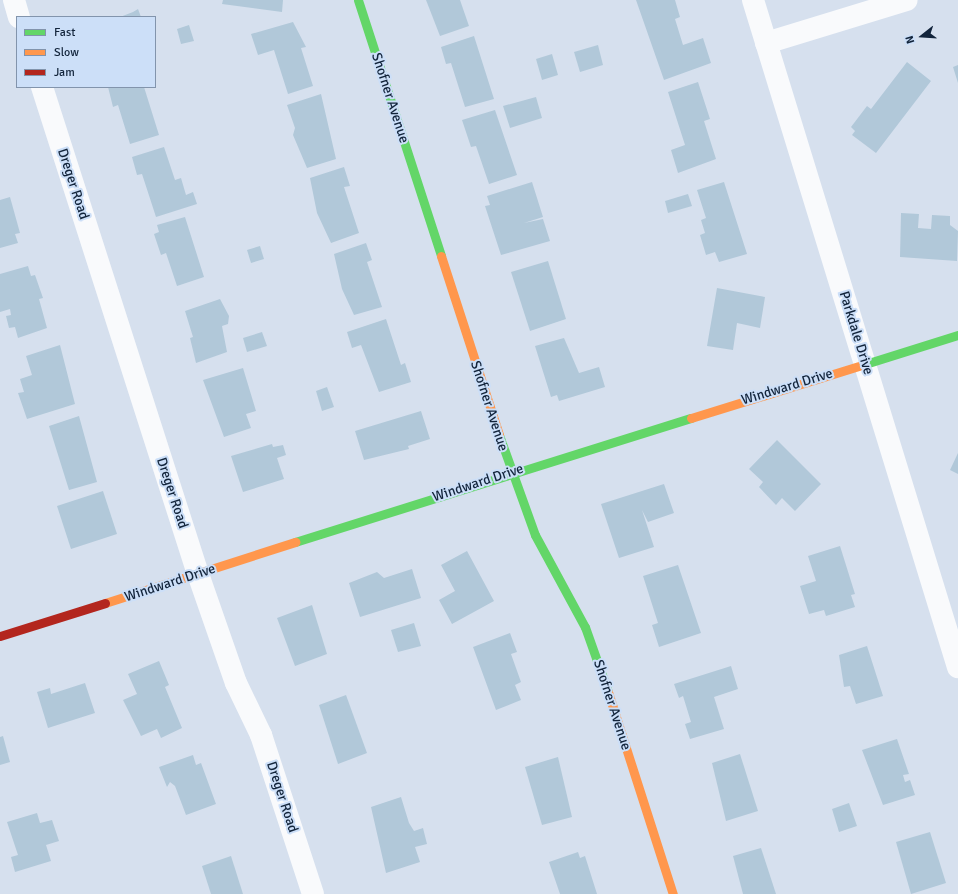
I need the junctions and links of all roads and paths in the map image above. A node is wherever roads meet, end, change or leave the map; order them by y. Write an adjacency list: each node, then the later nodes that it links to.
1 (14, 0): 5 (street)
2 (358, 0): 10 (street, Shofner Avenue)
3 (753, 0): 6 (street, Parkdale Drive)
4 (907, 0): 6 (street)
5 (19, 16)
6 (766, 43): 9 (street, Parkdale Drive)
7 (42, 88): 11 (street, Dreger Road)
8 (958, 335): 9 (street, Windward Drive)
9 (865, 363): 10 (street, Windward Drive); 13 (street, Parkdale Drive)
10 (510, 473): 11 (street, Windward Drive); 15 (street, Shofner Avenue)
11 (198, 574): 12 (street, Windward Drive); 14 (street, Dreger Road)
12 (0, 636)
13 (958, 667)
14 (313, 894)
15 (672, 894)

